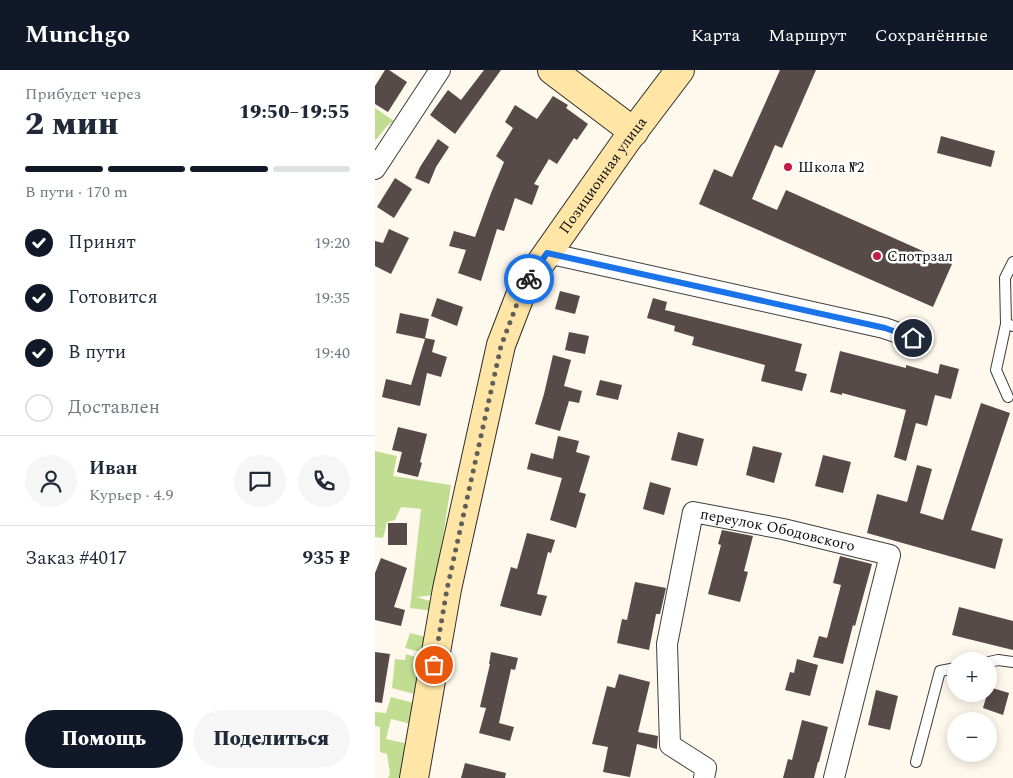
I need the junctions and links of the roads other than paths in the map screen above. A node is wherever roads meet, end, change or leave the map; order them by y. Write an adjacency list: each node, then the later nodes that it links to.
1 (440, 70): 5 (street)
2 (552, 70): 4 (street)
3 (680, 70): 4 (street, Позиционная улица)
4 (634, 132): 6 (street, Позиционная улица)
5 (375, 169)
6 (547, 253): 9 (street); 15 (street, Позиционная улица)
7 (1013, 262): 8 (lane)
8 (1009, 325): 10 (lane)
9 (913, 338)
10 (1008, 397)
11 (997, 660): 12 (lane)
12 (1013, 662)
13 (947, 670): 14 (lane)
14 (915, 762)
15 (414, 778)
16 (704, 778): 17 (street, переулок Ободовского)
17 (834, 778)

